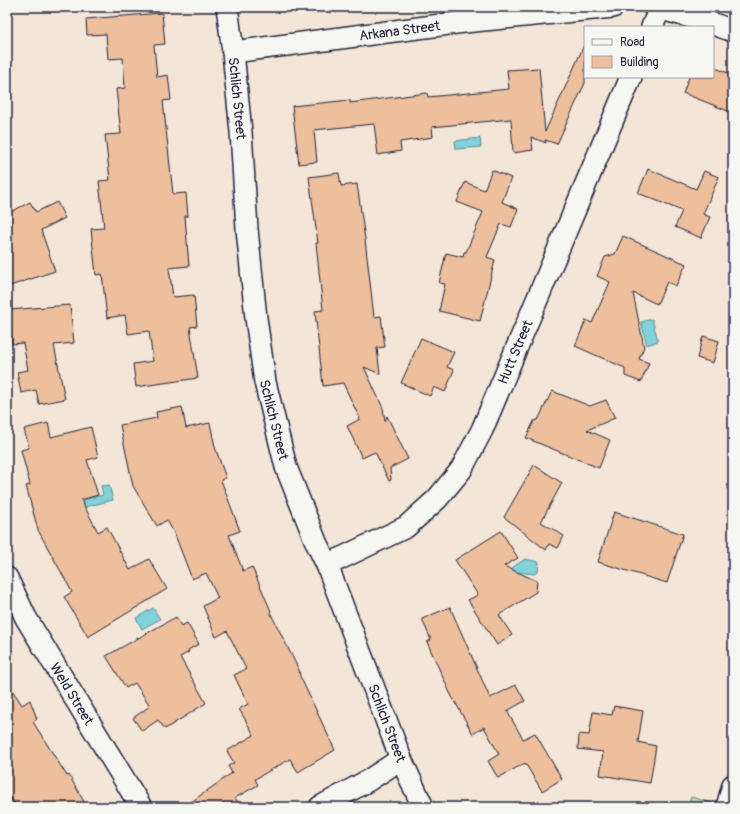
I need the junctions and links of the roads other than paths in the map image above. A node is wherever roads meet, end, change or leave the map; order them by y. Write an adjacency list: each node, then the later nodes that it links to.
1 (228, 7): 5 (street, Schlich Street)
2 (613, 7): 5 (street, Arkana Street)
3 (655, 14): 4 (street)
4 (733, 31)
5 (233, 52): 7 (street, Schlich Street)
6 (631, 78): 7 (street, Hutt Street)
7 (327, 565): 9 (street, Schlich Street)
8 (7, 578): 11 (street, Weld Street)
9 (401, 759): 12 (street); 13 (street, Schlich Street)
10 (733, 785): 14 (street)
11 (141, 807)
12 (320, 807)
13 (422, 807)
14 (726, 807)

